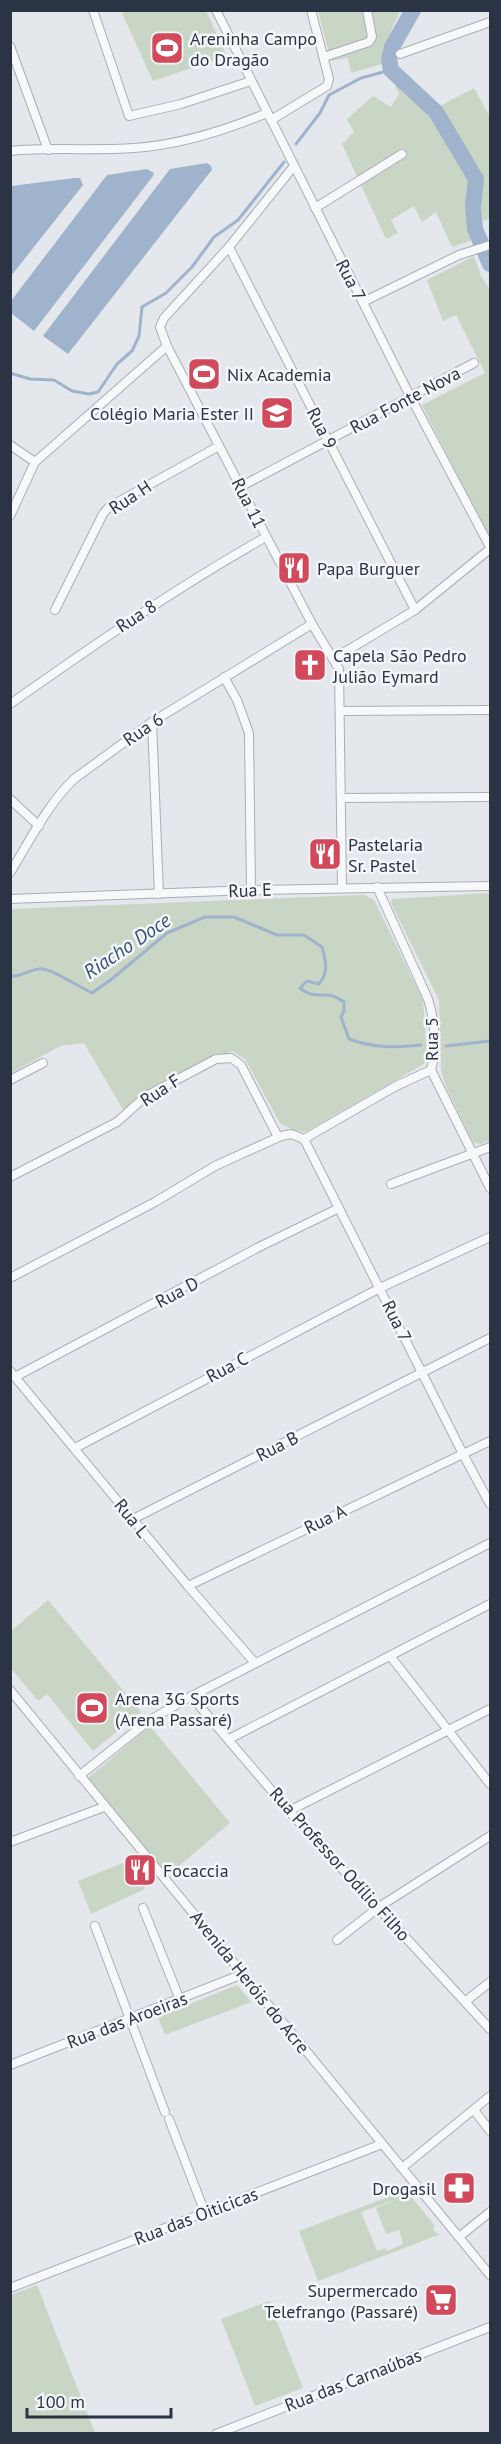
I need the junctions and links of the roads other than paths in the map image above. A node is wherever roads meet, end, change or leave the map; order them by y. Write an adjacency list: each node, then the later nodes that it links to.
1 (93, 10): 9 (street)
2 (216, 10): 9 (street, Rua 7)
3 (311, 10): 8 (street)
4 (367, 10): 8 (street)
5 (490, 22): 7 (street)
6 (10, 46): 11 (street)
7 (400, 54)
8 (324, 57): 10 (street)
9 (251, 81): 10 (street, Rua 7)
10 (269, 117): 11 (street); 14 (street, Rua 7)
11 (48, 150): 12 (street)
12 (10, 151)
13 (402, 154): 15 (street)
14 (294, 166): 15 (street, Rua 7); 17 (street)
15 (315, 208): 18 (street, Rua 7)
16 (490, 245): 18 (street)
17 (229, 247): 19 (street); 22 (street, Rua 9)
18 (363, 302): 21 (street, Rua 7)
19 (167, 346): 24 (street, Rua 11); 25 (street)
20 (474, 363): 21 (street, Rua Fonte Nova)
21 (410, 396): 22 (street, Rua Fonte Nova); 29 (street, Rua 7)
22 (329, 441): 26 (street, Rua Fonte Nova); 31 (street, Rua 9)
23 (10, 445): 25 (street)
24 (219, 447): 26 (street, Rua 11); 30 (street, Rua H)
25 (35, 462): 27 (street)
26 (240, 487): 28 (street, Rua 11)
27 (10, 516)
28 (266, 537): 32 (street, Rua 11); 35 (street, Rua 8)
29 (490, 548): 31 (street)
30 (56, 610)
31 (415, 610): 33 (street)
32 (312, 624): 33 (street, Rua 11); 34 (street, Rua 6)
33 (333, 659): 36 (street)
34 (224, 677): 38 (street, Rua 6); 47 (street)
35 (10, 704)
36 (340, 711): 37 (street); 40 (street)
37 (490, 711)
38 (152, 722): 42 (street, Rua 6); 48 (street)
39 (490, 797): 40 (street)
40 (342, 798): 46 (street)
41 (10, 799): 42 (street)
42 (39, 826): 43 (street, Rua 6)
43 (10, 873)
44 (490, 886): 45 (street, Rua E)
45 (377, 887): 46 (street, Rua E); 51 (street, Rua 5)
46 (342, 888): 47 (street, Rua E)
47 (251, 890): 48 (street, Rua E)
48 (159, 894): 49 (street, Rua E)
49 (10, 899)
50 (44, 1063): 52 (street)
51 (430, 1070): 54 (street); 56 (street, Rua 5)
52 (10, 1080)
53 (278, 1137): 54 (street); 57 (street, Rua F); 62 (street)
54 (304, 1138): 60 (street, Rua 7)
55 (490, 1147): 56 (street)
56 (473, 1153): 58 (street); 59 (street, Rua 5)
57 (10, 1177)
58 (391, 1184)
59 (490, 1188)
60 (339, 1208): 63 (street, Rua 7); 66 (street, Rua D)
61 (490, 1238): 63 (street)
62 (10, 1278)
63 (381, 1288): 65 (street, Rua 7); 68 (street, Rua C)
64 (490, 1338): 65 (street, Rua B)
65 (422, 1372): 69 (street, Rua 7); 71 (street, Rua B)
66 (13, 1374): 68 (street, Rua L)
67 (490, 1441): 69 (street, Rua A)
68 (75, 1448): 71 (street, Rua L)
69 (463, 1454): 70 (street, Rua 7); 73 (street, Rua A)
70 (490, 1504)
71 (133, 1519): 73 (street, Rua L)
72 (490, 1543): 76 (street)
73 (188, 1586): 76 (street, Rua L)
74 (490, 1604): 75 (street)
75 (391, 1657): 80 (street); 81 (street)
76 (255, 1663): 78 (street)
77 (10, 1690): 82 (street, Avenida Heróis do Acre)
78 (191, 1696): 81 (street, Rua Professor Odílio Filho); 82 (street)
79 (490, 1709): 80 (street)
80 (449, 1730): 83 (street); 85 (street)
81 (229, 1739): 85 (street, Rua Professor Odílio Filho)
82 (79, 1776): 84 (street, Avenida Heróis do Acre)
83 (490, 1784)
84 (104, 1807): 87 (street); 92 (street, Avenida Heróis do Acre)
85 (290, 1811): 88 (street, Rua Professor Odílio Filho)
86 (490, 1836): 88 (street)
87 (10, 1842)
88 (378, 1907): 91 (street); 95 (street, Rua Professor Odílio Filho)
89 (143, 1908): 94 (street)
90 (95, 1926): 96 (street)
91 (337, 1940)
92 (243, 1974): 94 (street, Rua das Aroeiras); 102 (street, Avenida Heróis do Acre)
93 (490, 1982): 95 (street)
94 (180, 2000): 96 (street, Rua das Aroeiras)
95 (466, 2001): 97 (street, Rua Professor Odílio Filho)
96 (130, 2019): 98 (street, Rua das Aroeiras); 104 (street)
97 (490, 2029)
98 (10, 2065)
99 (490, 2096): 100 (street)
100 (474, 2110): 101 (street); 103 (street)
101 (490, 2131)
102 (382, 2144): 103 (street, Avenida Heróis do Acre); 104 (street, Rua das Oiticicas)
103 (402, 2168): 106 (street, Avenida Heróis do Acre)
104 (205, 2212): 108 (street, Rua das Oiticicas)
105 (490, 2212): 106 (street)
106 (459, 2237): 107 (street, Avenida Heróis do Acre)
107 (490, 2275)
108 (10, 2288)
109 (490, 2327): 110 (street, Rua das Carnaúbas)
110 (216, 2433)

